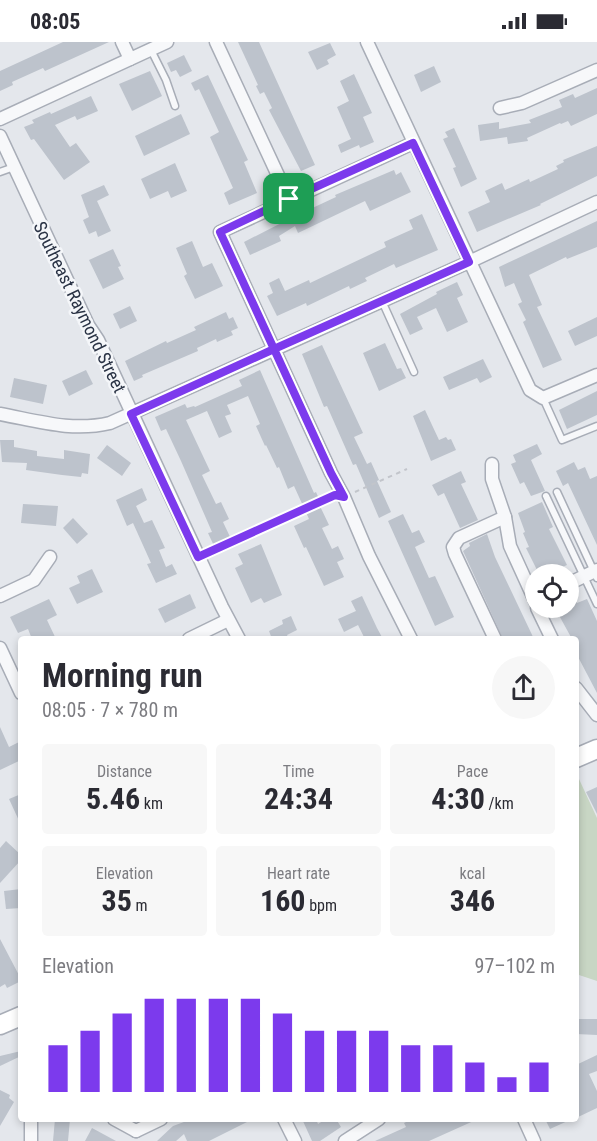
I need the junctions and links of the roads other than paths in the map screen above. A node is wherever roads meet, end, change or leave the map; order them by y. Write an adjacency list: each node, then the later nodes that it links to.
1 (122, 42): 6 (street)
2 (167, 42): 5 (street)
3 (216, 42): 15 (street)
4 (371, 44): 12 (street)
5 (151, 49): 6 (street); 8 (lane)
6 (130, 59): 10 (street)
7 (597, 70): 9 (street)
8 (175, 106)
9 (500, 108)
10 (0, 119)
11 (0, 136): 13 (street, Southeast Raymond Street)
12 (413, 143): 15 (street); 17 (street)
13 (14, 167): 14 (lane); 24 (street, Southeast Raymond Street)
14 (0, 172)
15 (289, 199): 19 (street)
16 (597, 202): 17 (street)
17 (469, 262): 18 (street); 22 (street)
18 (382, 301): 19 (street); 20 (lane)
19 (274, 349): 24 (street); 40 (street)
20 (414, 372)
21 (597, 375): 22 (street)
22 (541, 398): 25 (lane)
23 (0, 414): 24 (street)
24 (131, 414): 37 (street, Southeast Raymond Street)
25 (597, 426)
26 (492, 464): 29 (street)
27 (557, 492): 31 (lane)
28 (546, 496): 31 (lane)
29 (505, 517): 32 (street); 41 (street)
30 (50, 557): 34 (street)
31 (593, 574): 33 (street); 35 (lane)
32 (525, 580)
33 (579, 580)
34 (0, 596)
35 (597, 604)
36 (543, 618): 42 (street)
37 (228, 620): 38 (street); 39 (street, Southeast Raymond Street)
38 (195, 636)
39 (237, 636)
40 (409, 636)
41 (494, 636)
42 (551, 636)
43 (0, 648): 44 (street)
44 (18, 687)
45 (579, 692): 46 (street)
46 (597, 715)
47 (597, 748): 48 (street)
48 (579, 757)
49 (18, 1017): 50 (street)
50 (0, 1025)
51 (32, 1122): 58 (street)
52 (118, 1122): 57 (street)
53 (156, 1122): 57 (street)
54 (286, 1122): 59 (street)
55 (374, 1122): 60 (street)
56 (525, 1122): 61 (street)
57 (135, 1136)
58 (31, 1141)
59 (295, 1141)
60 (345, 1141)
61 (534, 1141)

